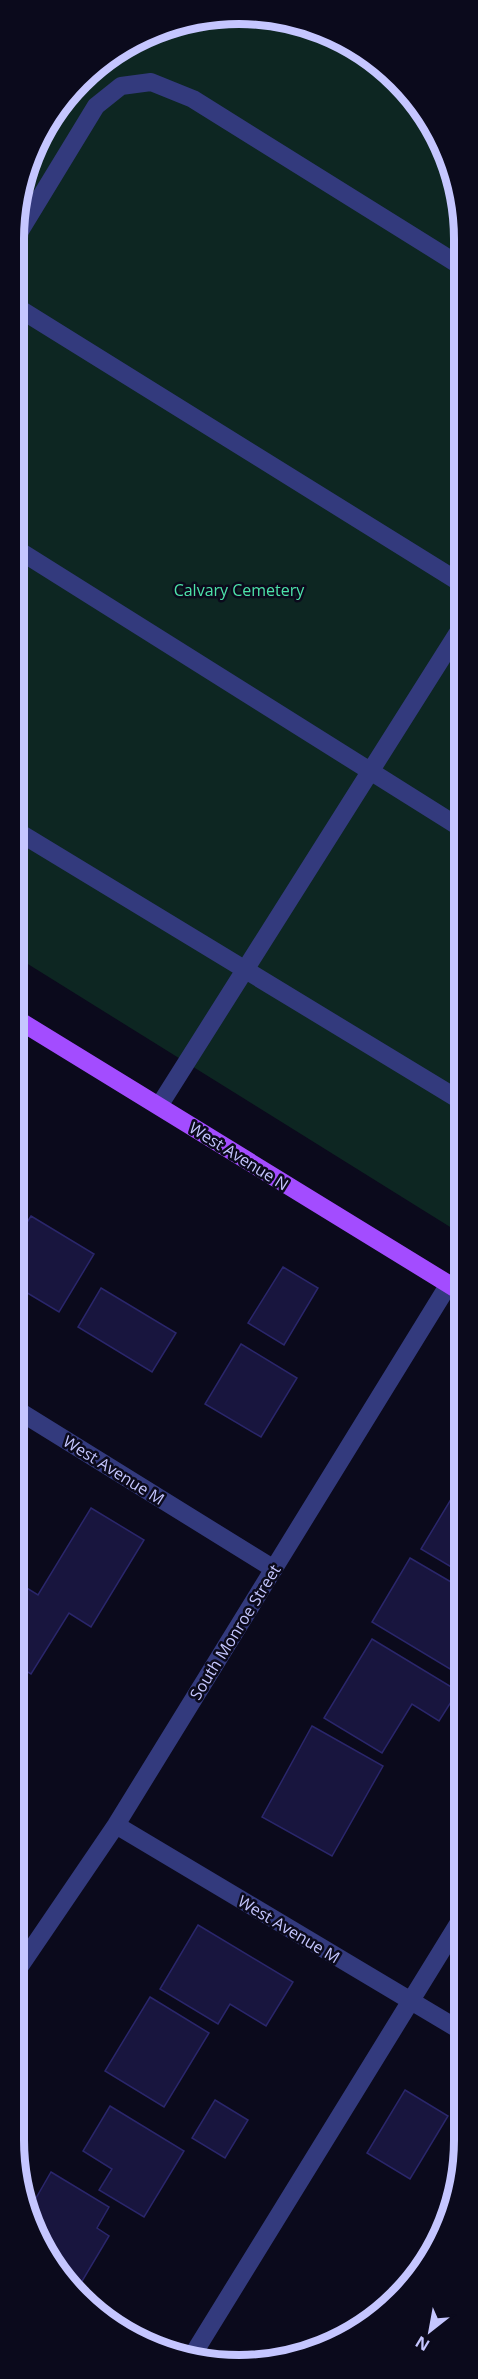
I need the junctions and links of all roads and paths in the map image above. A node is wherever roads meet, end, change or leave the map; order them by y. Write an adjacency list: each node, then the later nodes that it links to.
1 (24, 224): 2 (street)
2 (454, 262)
3 (24, 312): 5 (street)
4 (24, 554): 7 (street)
5 (454, 579)
6 (454, 639): 7 (street)
7 (370, 772): 8 (street); 10 (street)
8 (454, 824)
9 (24, 835): 10 (street)
10 (245, 970): 12 (street); 13 (street)
11 (24, 1024): 13 (main road, West Avenue N)
12 (454, 1096)
13 (159, 1106): 14 (main road, West Avenue N)
14 (454, 1288)
15 (454, 1292): 17 (street, South Monroe Street)
16 (24, 1414): 17 (street, West Avenue M)
17 (274, 1569): 18 (street, South Monroe Street)
18 (116, 1825): 20 (street, South Monroe Street); 21 (street, West Avenue M)
19 (454, 1931): 21 (street)
20 (24, 1961)
21 (410, 2002): 22 (street, West Avenue M); 23 (street)
22 (454, 2027)
23 (195, 2351)

